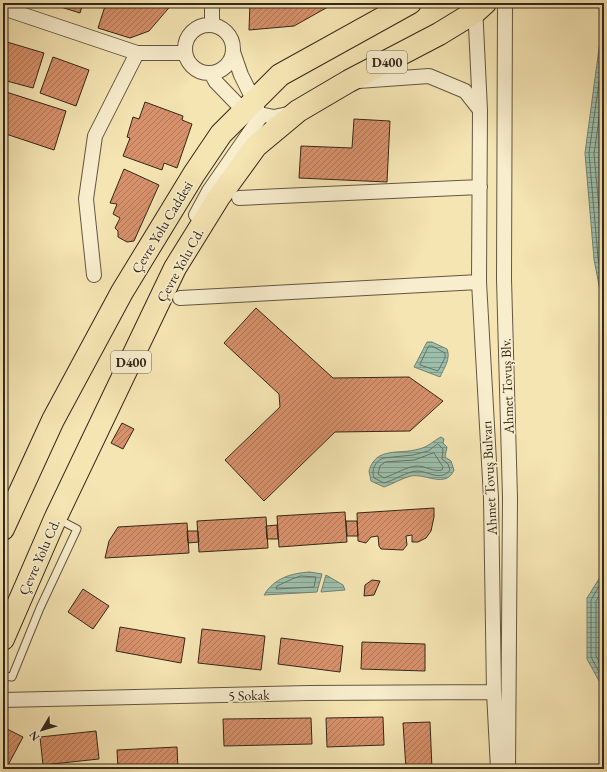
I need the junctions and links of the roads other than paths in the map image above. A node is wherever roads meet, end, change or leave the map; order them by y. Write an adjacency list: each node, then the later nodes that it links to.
1 (212, 3): 6 (street)
2 (410, 3): 12 (highway, Çevre Yolu Caddesi / D400)
3 (505, 3): 28 (street, Ahmet Tovuş Blv.)
4 (479, 6): 11 (highway, Çevre Yolu Cd. / D400); 13 (street, Ahmet Tovuş Bulvarı)
5 (3, 8): 8 (street)
6 (212, 25): 7 (street); 9 (street)
7 (233, 52): 10 (street); 12 (street)
8 (137, 53): 9 (street); 18 (street)
9 (185, 53): 10 (street)
10 (211, 73): 12 (street)
11 (349, 81): 13 (street); 14 (highway, Çevre Yolu Cd. / D400)
12 (253, 109): 14 (street); 17 (street); 22 (highway, Çevre Yolu Caddesi / D400)
13 (480, 110): 15 (street, Ahmet Tovuş Bulvarı)
14 (298, 111): 17 (highway, Çevre Yolu Cd. / D400)
15 (480, 187): 16 (street); 19 (street, Ahmet Tovuş Bulvarı)
16 (239, 198)
17 (175, 268): 21 (highway, Çevre Yolu Cd. / D400)
18 (94, 275)
19 (479, 282): 20 (street); 25 (street, Ahmet Tovuş Bulvarı)
20 (180, 298)
21 (56, 517): 23 (highway, Çevre Yolu Cd. / D400); 24 (lane)
22 (3, 529)
23 (3, 639)
24 (3, 676)
25 (494, 692): 26 (street, 5 Sokak); 27 (street, Ahmet Tovuş Bulvarı)
26 (3, 700)
27 (498, 769)
28 (508, 769)

